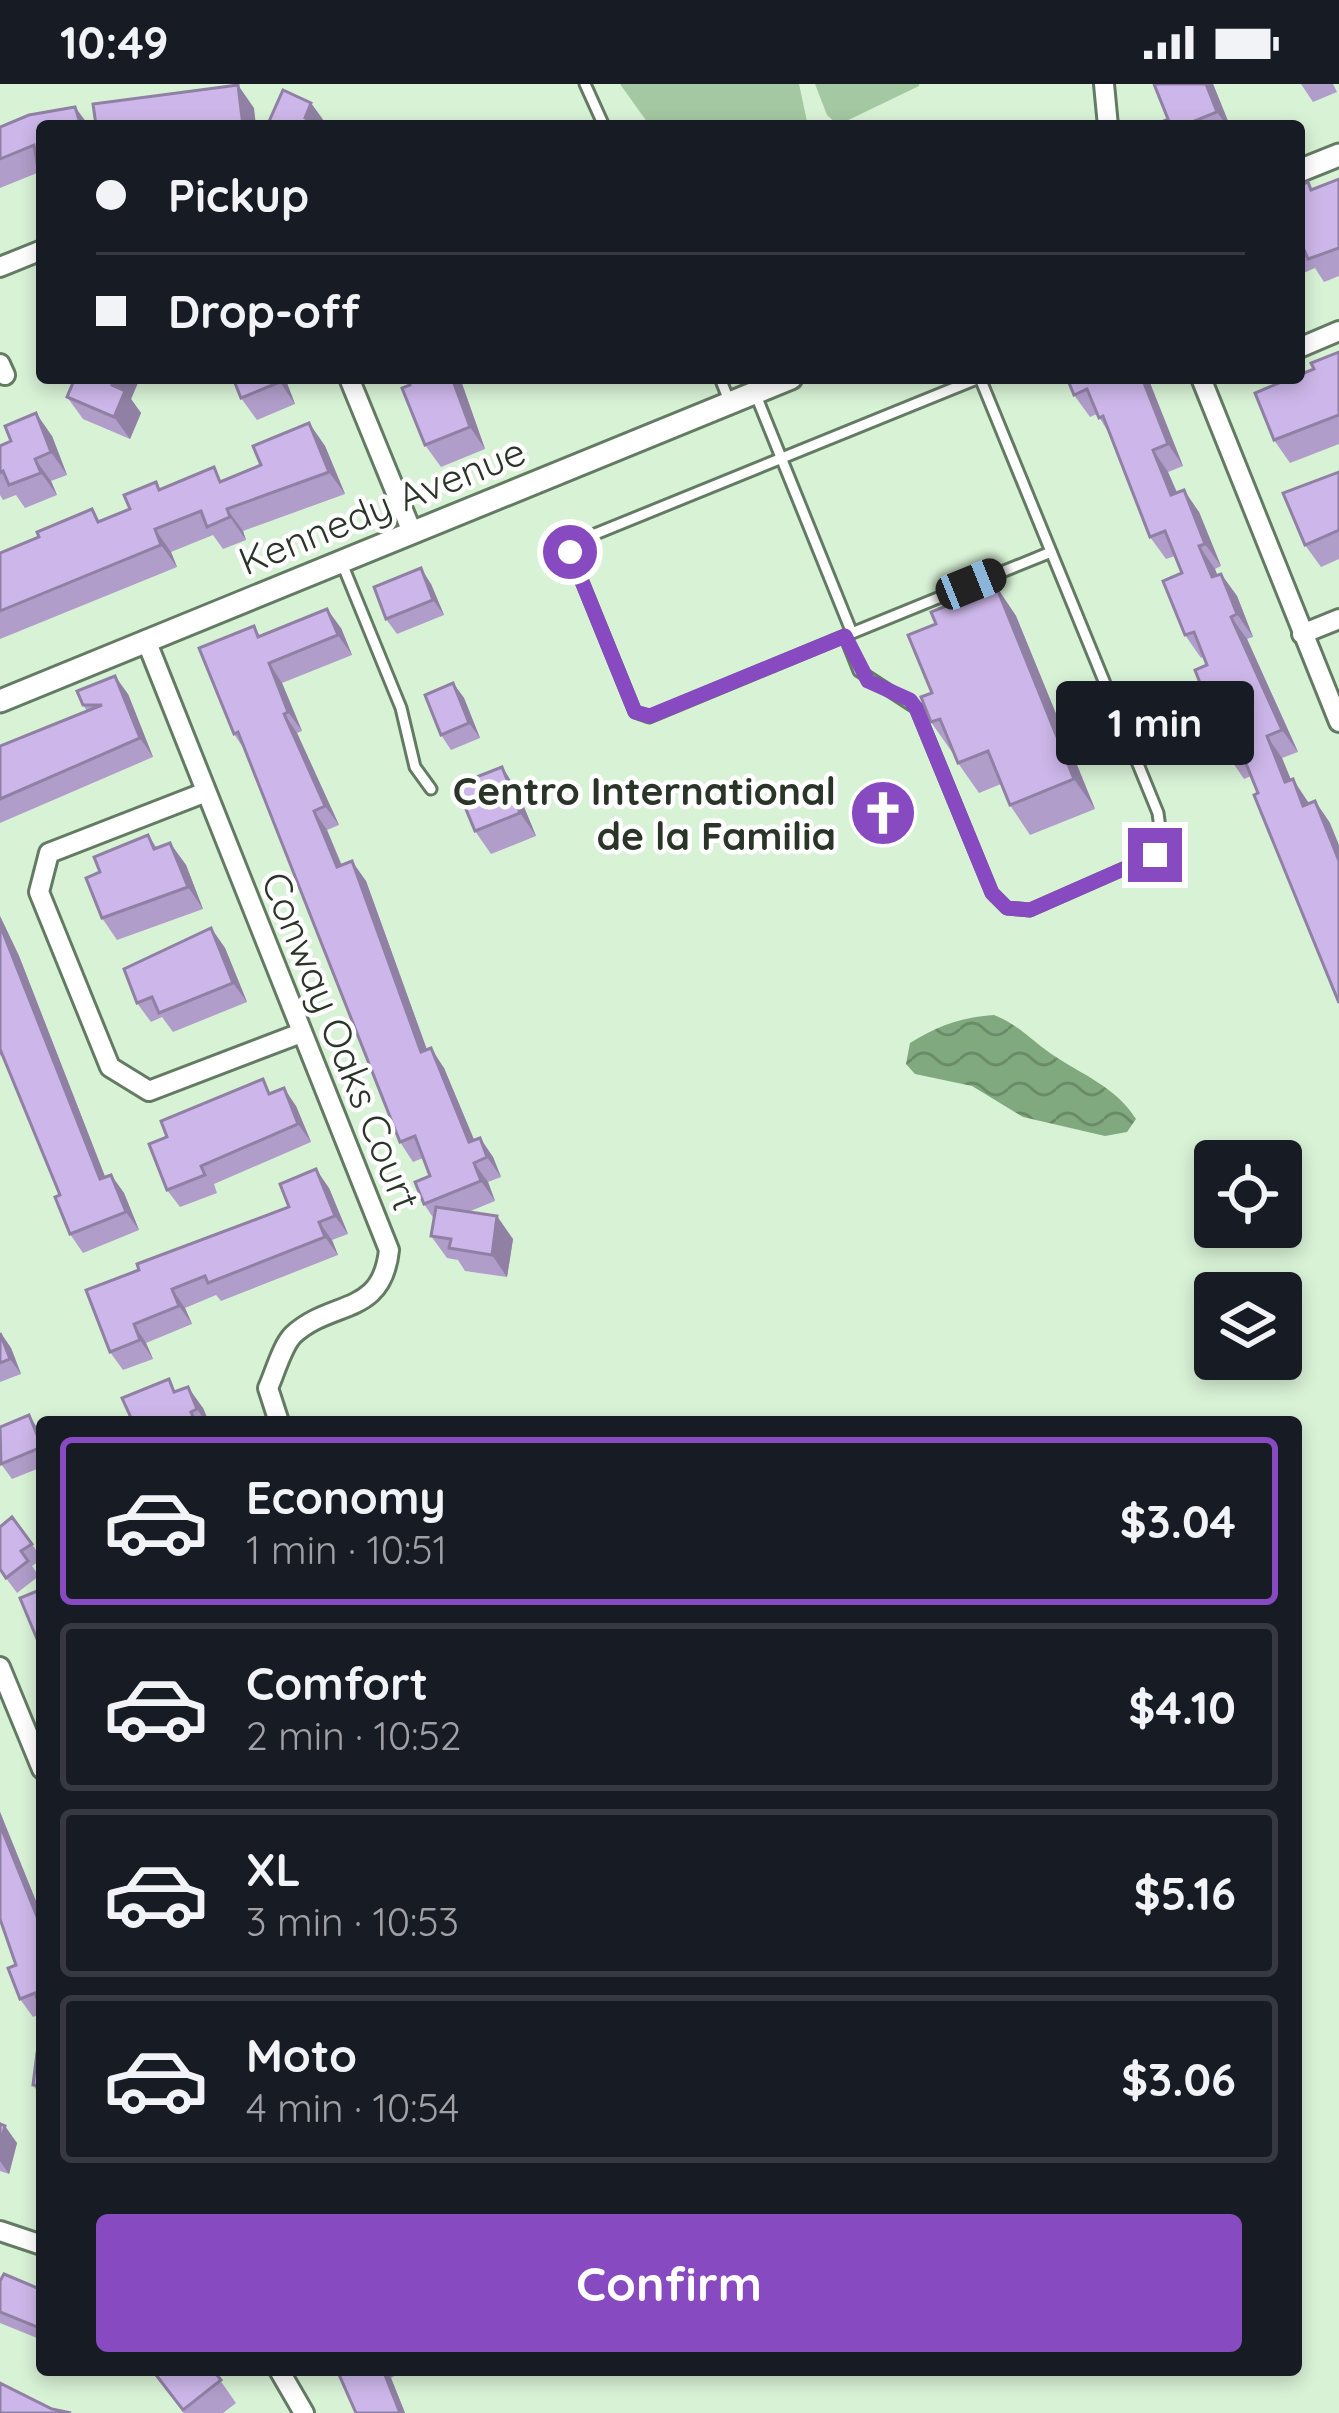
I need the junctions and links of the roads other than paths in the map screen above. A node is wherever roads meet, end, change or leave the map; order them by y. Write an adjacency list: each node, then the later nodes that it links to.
1 (585, 84): 3 (lane)
2 (1104, 84): 4 (street)
3 (601, 120)
4 (1107, 120)
5 (1339, 155): 6 (street)
6 (1305, 169)
7 (36, 252): 8 (street)
8 (0, 267)
9 (1339, 332): 10 (street)
10 (1305, 346)
11 (351, 384): 20 (street)
12 (722, 384): 18 (lane)
13 (776, 384): 17 (street, Kennedy Avenue)
14 (965, 384): 19 (lane)
15 (982, 384): 21 (lane)
16 (1203, 384): 25 (street)
17 (755, 393): 18 (street, Kennedy Avenue); 19 (lane)
18 (730, 403): 20 (street, Kennedy Avenue)
19 (782, 459): 24 (lane); 24 (lane)
20 (412, 532): 22 (street, Kennedy Avenue)
21 (1051, 552): 24 (lane); 24 (lane)
22 (341, 561): 26 (street, Kennedy Avenue); 29 (lane)
23 (1339, 619): 25 (street)
24 (848, 634)
25 (1302, 634): 28 (street)
26 (146, 640): 27 (street, Kennedy Avenue); 30 (street, Conway Oaks Court)
27 (0, 701)
28 (1339, 722)
29 (430, 789)
30 (206, 792): 31 (street, Conway Oaks Court); 31 (street)
31 (301, 1033): 32 (street, Conway Oaks Court)
32 (278, 1416)
33 (0, 1667): 34 (street)
34 (36, 1754)
35 (0, 2231): 36 (street)
36 (36, 2243)
37 (282, 2376): 38 (street)
38 (304, 2413)

